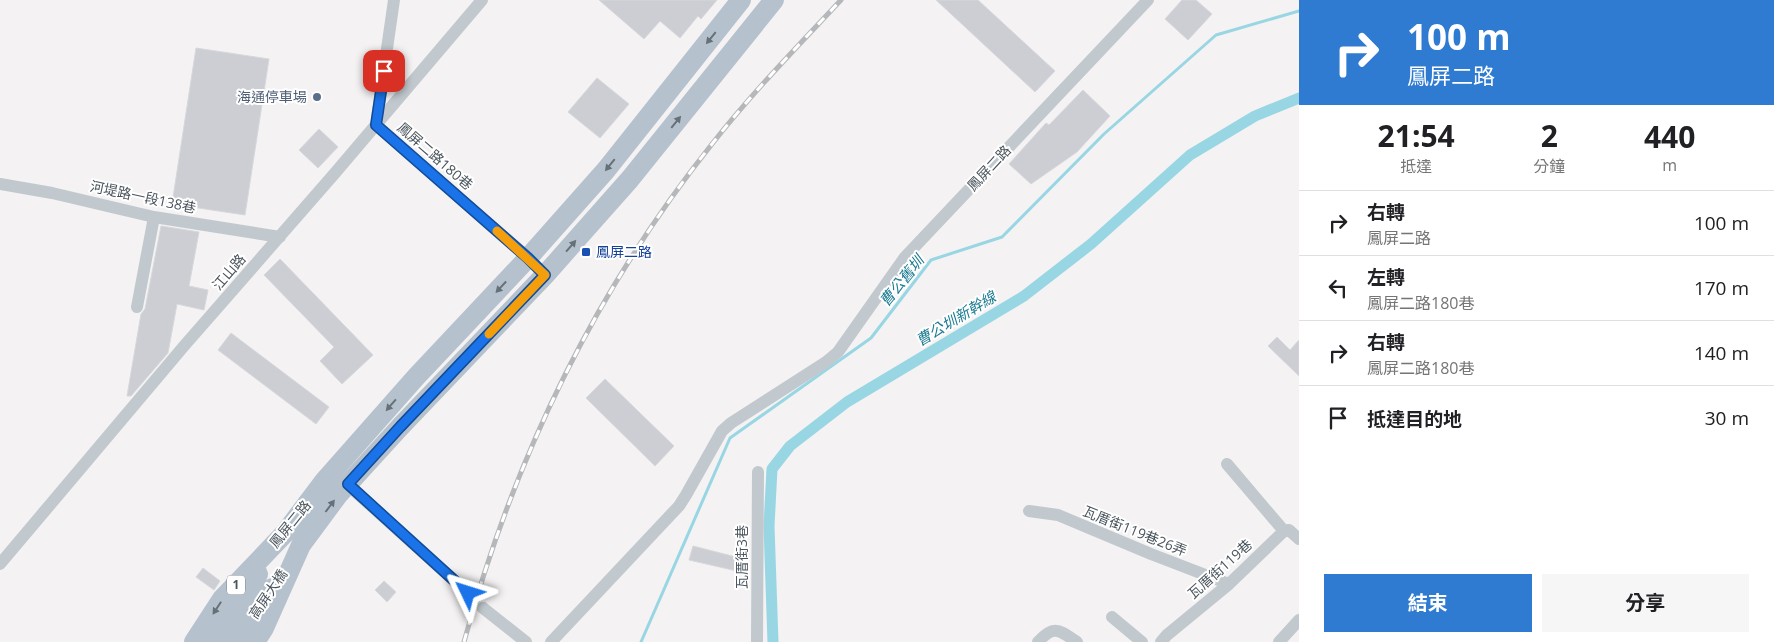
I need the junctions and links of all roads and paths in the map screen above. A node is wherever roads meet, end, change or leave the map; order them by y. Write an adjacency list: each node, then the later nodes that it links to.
1 (394, 0): 7 (street, 鳳屏二路180巷)
2 (482, 0): 7 (street, 江山路)
3 (774, 0): 6 (main road, 鳳屏二路 / 1)
4 (1148, 0): 33 (street, 鳳屏二路)
5 (737, 6): 6 (main road); 11 (main road, 鳳屏二路 / 1, one-way to 11)
6 (751, 29): 12 (main road, 鳳屏二路 / 1, one-way to 6)
7 (376, 125): 10 (street, 江山路); 11 (street, 鳳屏二路180巷)
8 (0, 184): 9 (street, 河堤路一段138巷)
9 (154, 216): 10 (street, 河堤路一段138巷); 13 (street)
10 (280, 237): 22 (street, 江山路)
11 (528, 258): 12 (street, 鳳屏二路180巷); 19 (main road, 鳳屏二路 / 1, one-way to 19)
12 (545, 275): 16 (main road, 鳳屏二路 / 1)
13 (137, 307)
14 (1227, 464): 18 (street)
15 (758, 472): 34 (street, 瓦厝街3巷)
16 (348, 484): 21 (main road, 鳳屏二路 / 1, one-way to 16); 24 (street)
17 (1029, 511): 23 (street, 瓦厝街119巷26弄)
18 (1284, 531): 20 (street); 23 (street, 瓦厝街119巷)
19 (285, 533): 28 (main road, 鳳屏二路 / 1, one-way to 28); 29 (main road, 高屏大橋 / 1)
20 (1299, 539)
21 (301, 545): 30 (main road, 高屏大橋 / 1); 31 (main road, 鳳屏二路 / 1)
22 (0, 564)
23 (1229, 584): 38 (street, 瓦厝街119巷)
24 (468, 593)
25 (484, 608): 32 (street)
26 (1112, 617): 37 (street)
27 (1299, 620): 39 (street)
28 (194, 642)
29 (214, 642)
30 (235, 642)
31 (255, 642)
32 (526, 642)
33 (551, 642)
34 (757, 642)
35 (1038, 642): 36 (street)
36 (1077, 642)
37 (1142, 642)
38 (1161, 642)
39 (1279, 642)

